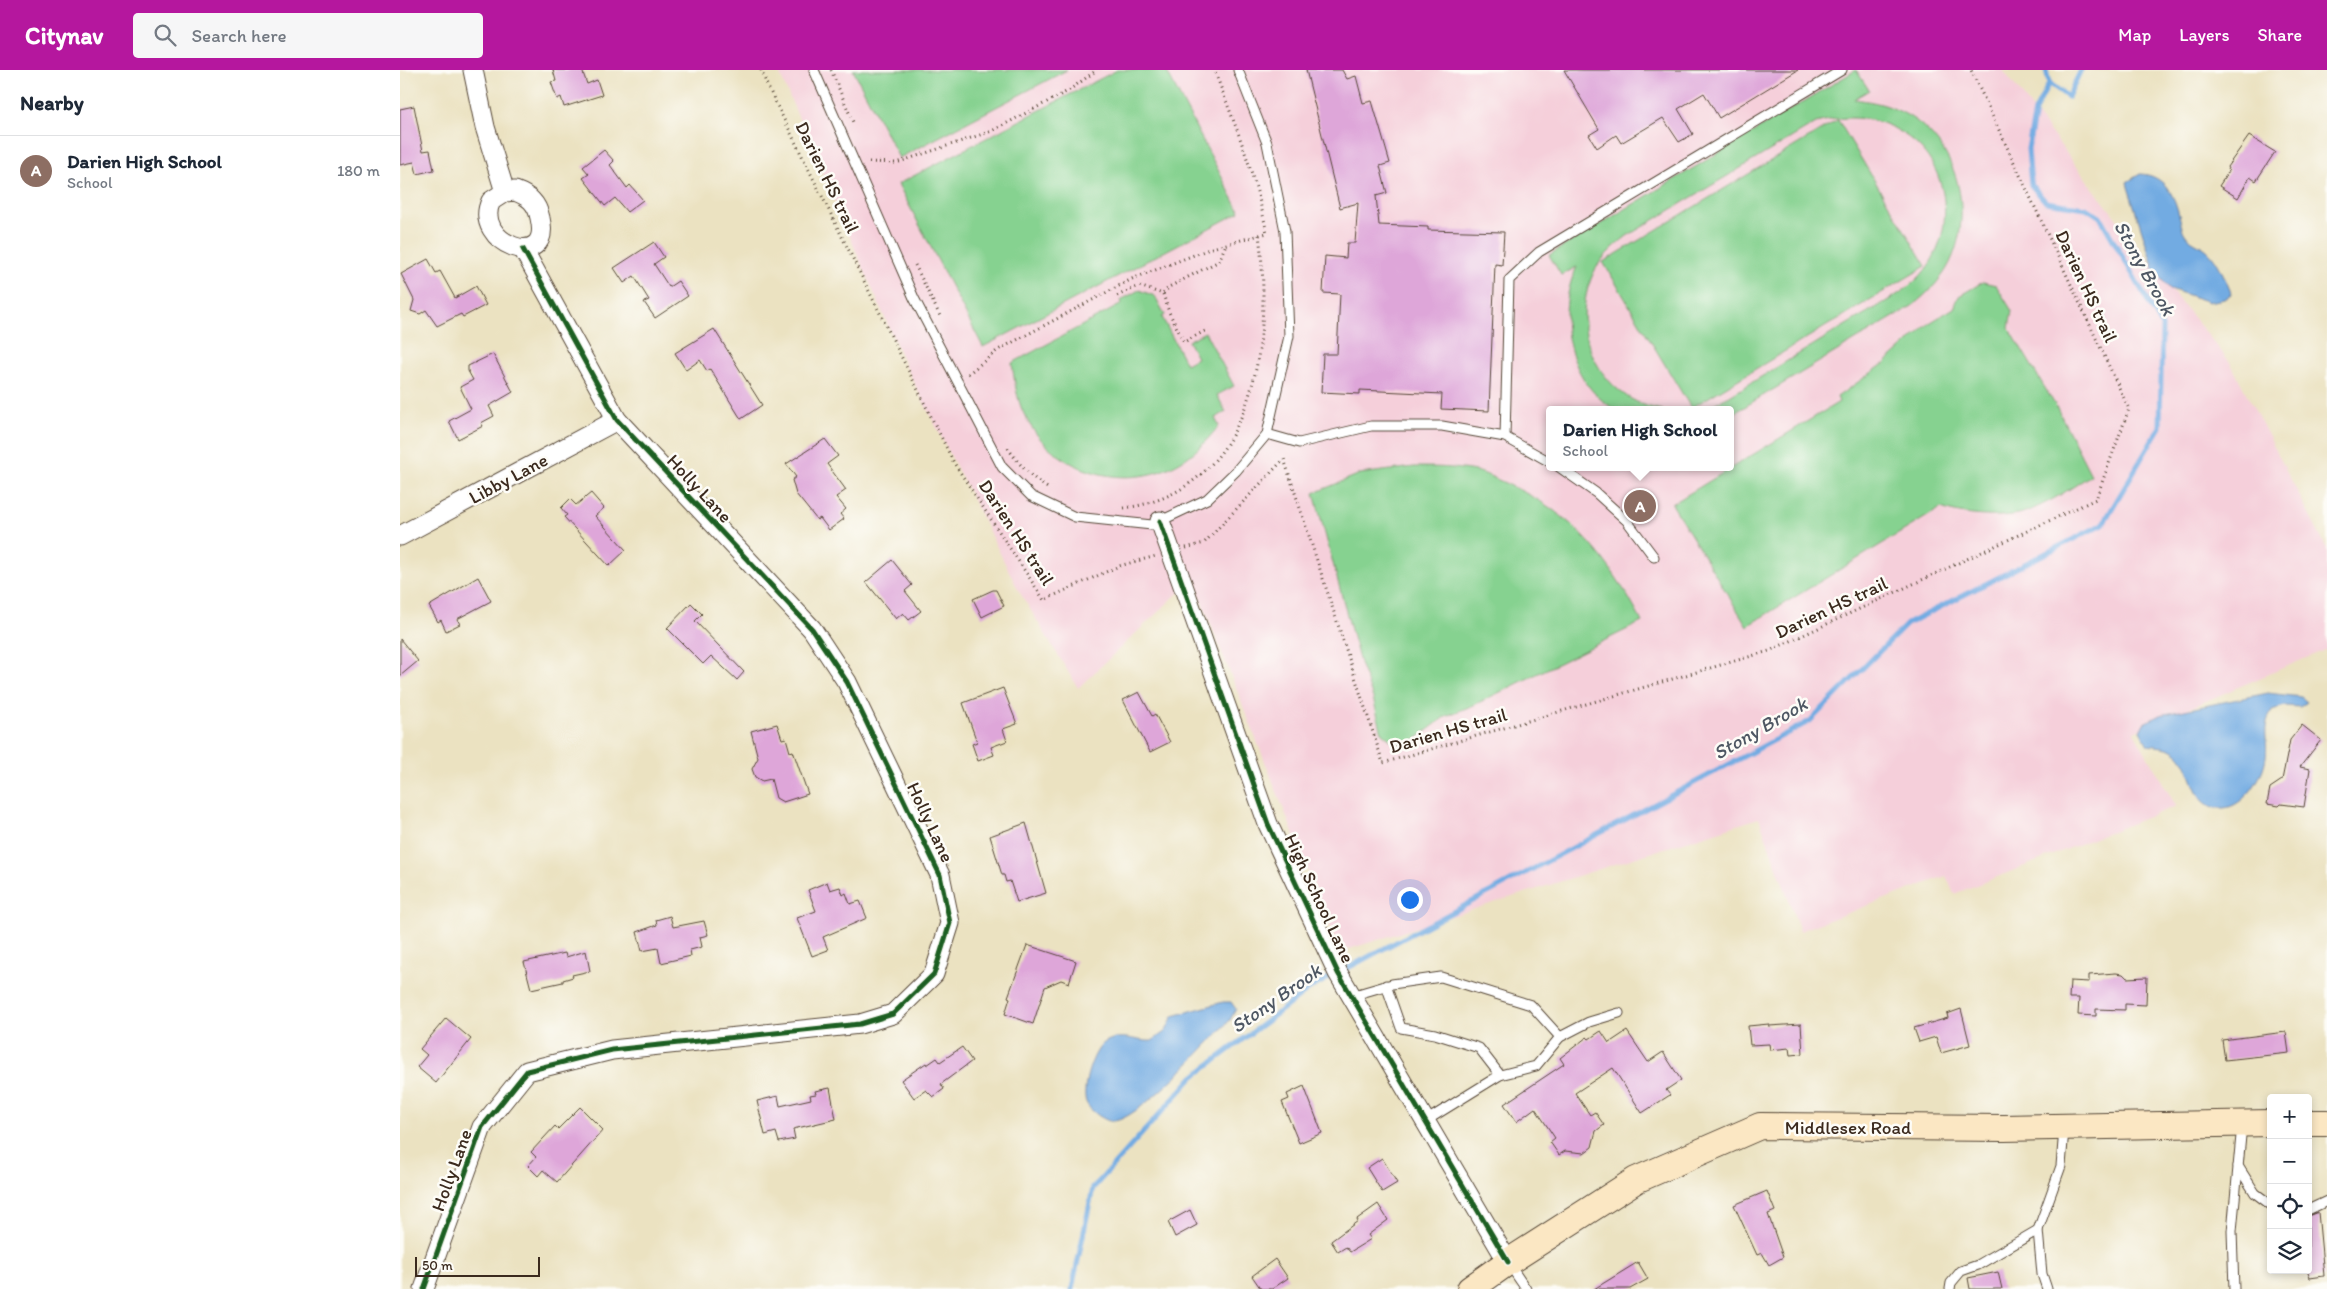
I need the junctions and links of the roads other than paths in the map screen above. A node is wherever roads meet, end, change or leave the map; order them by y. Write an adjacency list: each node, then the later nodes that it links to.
1 (473, 70): 5 (street)
2 (814, 70): 12 (lane)
3 (1238, 70): 8 (lane)
4 (1842, 70): 9 (lane)
5 (505, 192): 6 (street); 6 (street)
6 (523, 249): 7 (street, Holly Lane)
7 (617, 420): 13 (street, Libby Lane); 32 (street, Holly Lane)
8 (1267, 434): 9 (lane); 12 (lane)
9 (1505, 436): 10 (lane)
10 (1546, 460)
11 (1565, 471): 14 (lane)
12 (1160, 521): 16 (street, High School Lane)
13 (400, 536)
14 (1654, 557)
15 (1386, 985): 16 (lane); 18 (lane); 19 (lane)
16 (1351, 996): 20 (street, High School Lane)
17 (1619, 1013): 18 (lane)
18 (1560, 1036): 19 (lane)
19 (1500, 1075): 20 (lane)
20 (1423, 1122): 31 (street, High School Lane)
21 (2267, 1123): 24 (main road, Middlesex Road)
22 (2312, 1123): 23 (main road)
23 (2327, 1123)
24 (2242, 1124): 25 (main road, Middlesex Road); 26 (lane)
25 (2064, 1126): 30 (lane); 31 (main road, Middlesex Road)
26 (2238, 1166): 28 (lane); 37 (lane)
27 (2327, 1201): 29 (lane)
28 (2267, 1202)
29 (2312, 1208)
30 (2038, 1230): 35 (lane); 36 (lane)
31 (1508, 1262): 33 (main road, Middlesex Road); 34 (lane)
32 (424, 1289)
33 (1470, 1289)
34 (1526, 1289)
35 (1950, 1289)
36 (2047, 1289)
37 (2234, 1289)

